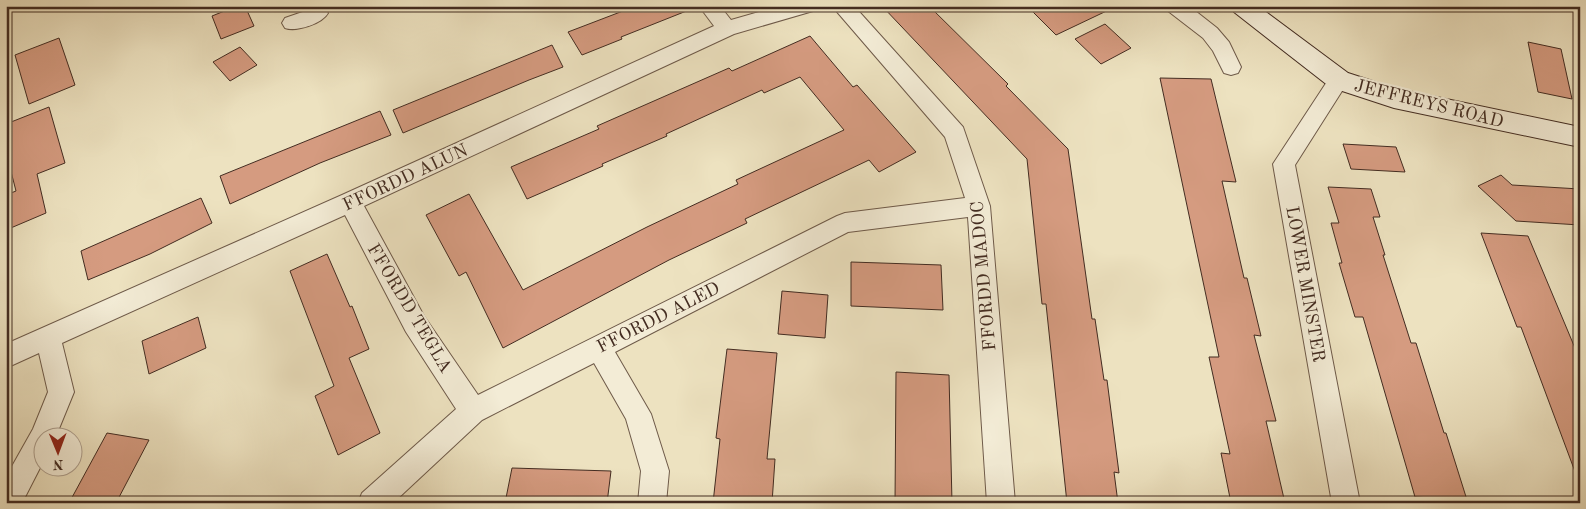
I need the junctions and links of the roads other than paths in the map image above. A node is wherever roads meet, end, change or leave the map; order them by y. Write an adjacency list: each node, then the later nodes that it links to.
1 (710, 6): 8 (street)
2 (806, 6): 8 (street, FFORDD ALUN)
3 (842, 6): 13 (street, FFORDD MADOC)
4 (1175, 6): 9 (street)
5 (1242, 6): 10 (street, JEFFREYS ROAD)
6 (323, 8): 7 (street)
7 (292, 23)
8 (727, 29): 12 (street, FFORDD ALUN)
9 (1231, 67)
10 (1339, 80): 11 (street, JEFFREYS ROAD); 24 (street, LOWER MINSTER)
11 (1580, 137)
12 (350, 202): 14 (street, FFORDD ALUN); 17 (street, FFORDD TEGLA)
13 (979, 206): 15 (street, FFORDD ALED); 23 (street, FFORDD MADOC)
14 (48, 337): 16 (street, FFORDD ALUN); 18 (street)
15 (598, 347): 17 (street, FFORDD ALED); 22 (street)
16 (6, 356)
17 (474, 410): 21 (street, FFORDD ALED)
18 (47, 426)
19 (32, 457): 20 (street)
20 (7, 503)
21 (372, 503)
22 (652, 503)
23 (1001, 503)
24 (1346, 503)

